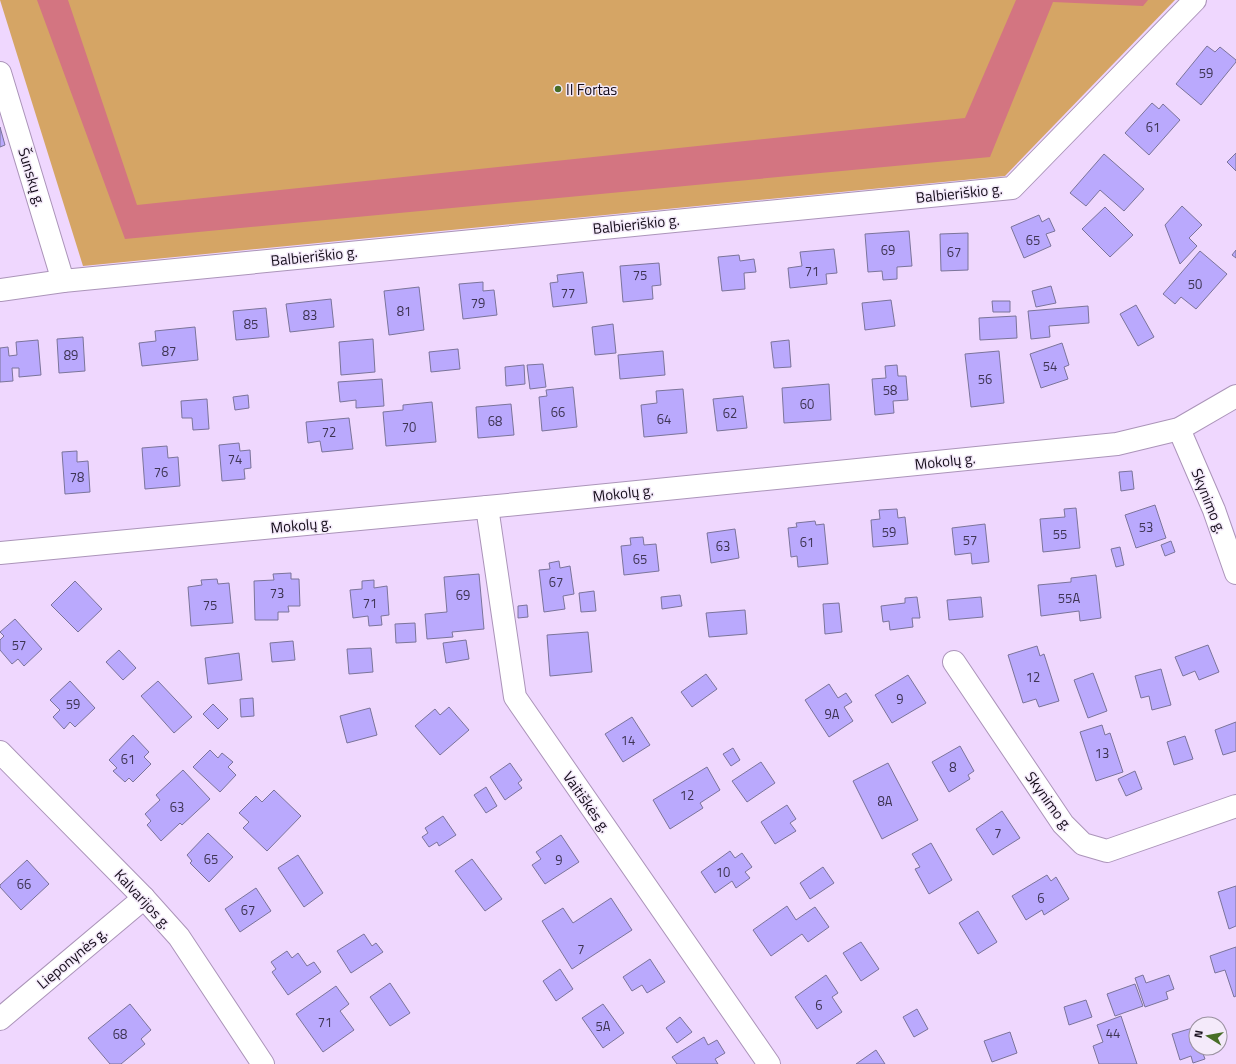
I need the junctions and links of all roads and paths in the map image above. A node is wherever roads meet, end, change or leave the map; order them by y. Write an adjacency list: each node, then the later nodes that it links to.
1 (1195, 0): 3 (street, Balbieriškio g.)
2 (0, 73): 3 (street, Šunskų g.)
3 (63, 281): 4 (street, Balbieriškio g.)
4 (0, 290)
5 (1236, 396): 6 (street, Mokolų g.)
6 (1179, 429): 7 (street, Mokolų g.); 9 (street, Skynimo g.)
7 (487, 507): 8 (street, Mokolų g.); 16 (street, Vaitiškės g.)
8 (0, 553)
9 (1236, 573)
10 (954, 662): 12 (street, Skynimo g.)
11 (0, 752): 13 (street, Kalvarijos g.)
12 (1236, 806)
13 (144, 898): 14 (street, Lieponynės g.); 15 (street, Kalvarijos g.)
14 (0, 1019)
15 (263, 1064)
16 (769, 1064)

